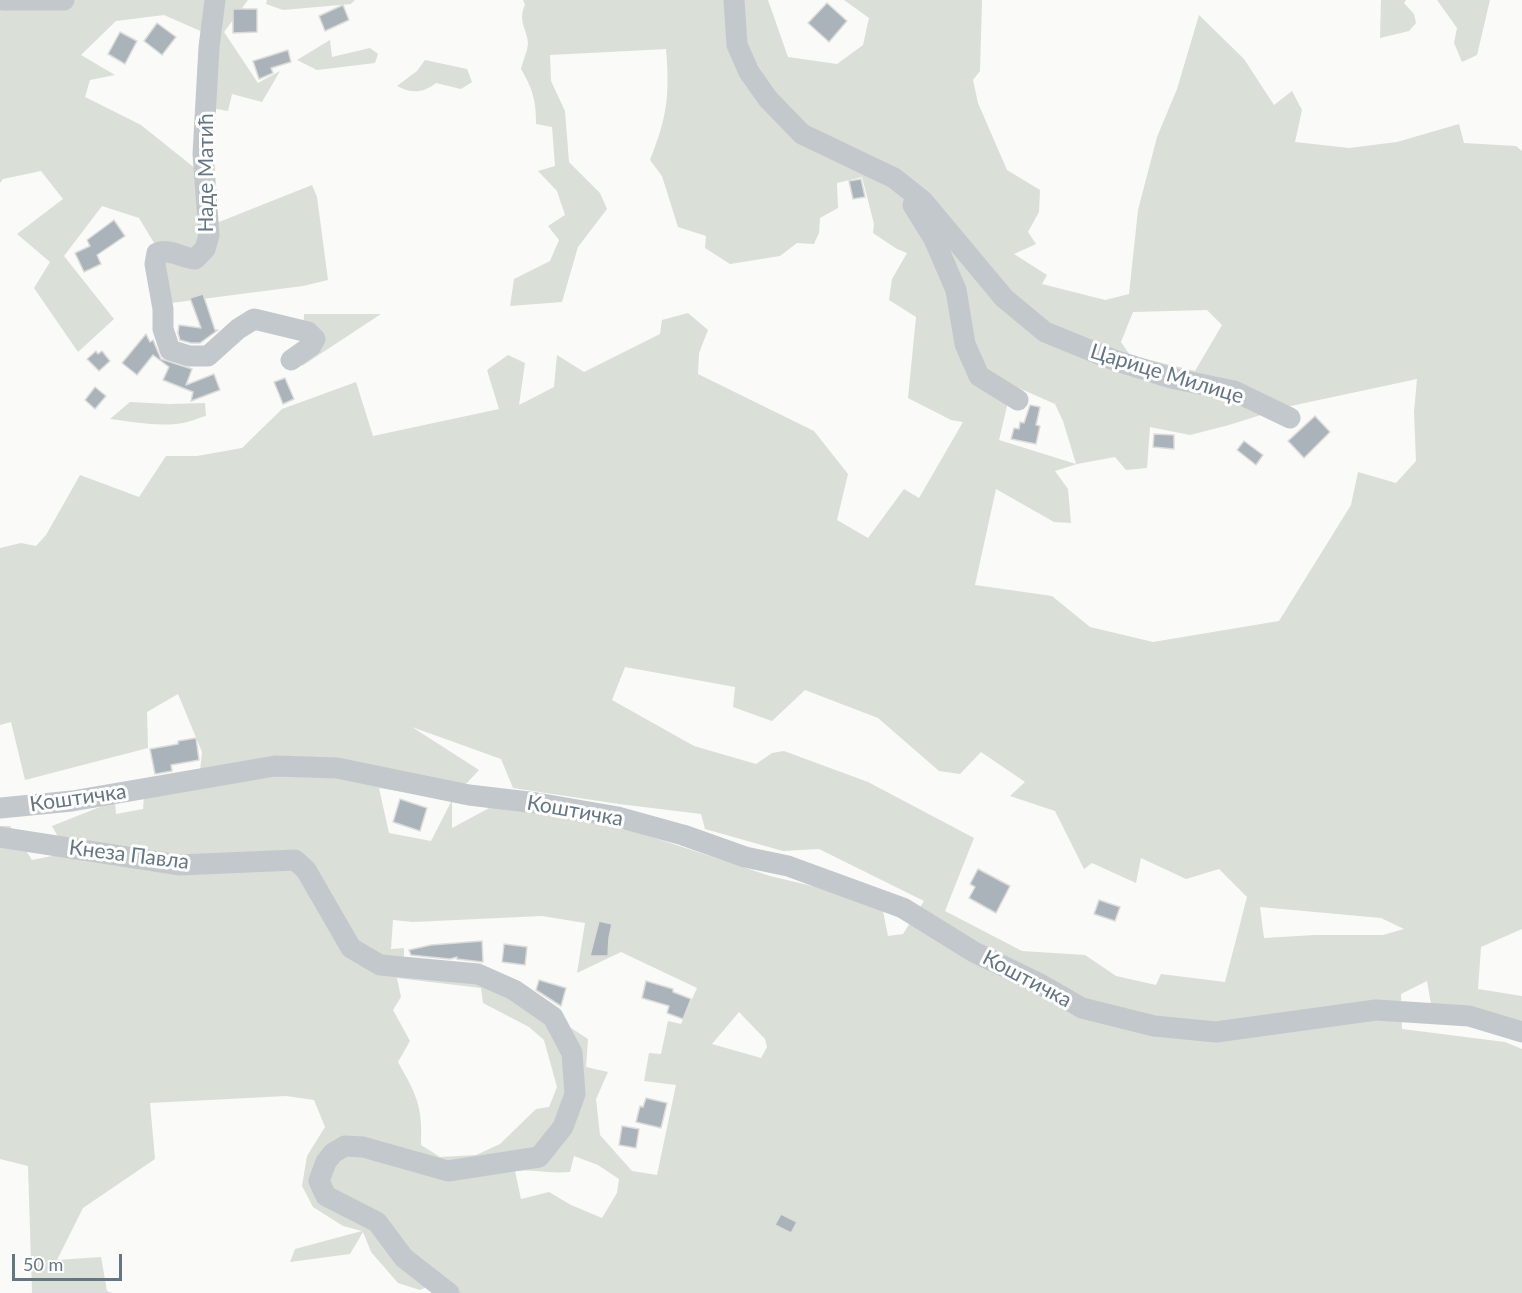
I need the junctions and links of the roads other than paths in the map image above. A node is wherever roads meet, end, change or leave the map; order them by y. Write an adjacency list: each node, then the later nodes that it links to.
1 (3, 0): 2 (street)
2 (64, 0)
3 (215, 0): 6 (street, Наде Матић)
4 (734, 0): 5 (street, Царице Милице)
5 (894, 178): 7 (street); 8 (street, Царице Милице)
6 (291, 360)
7 (1018, 400)
8 (1290, 418)
9 (0, 808): 11 (street, Коштичка)
10 (0, 837): 12 (street, Кнеза Павла)
11 (1522, 1032)
12 (449, 1293)

